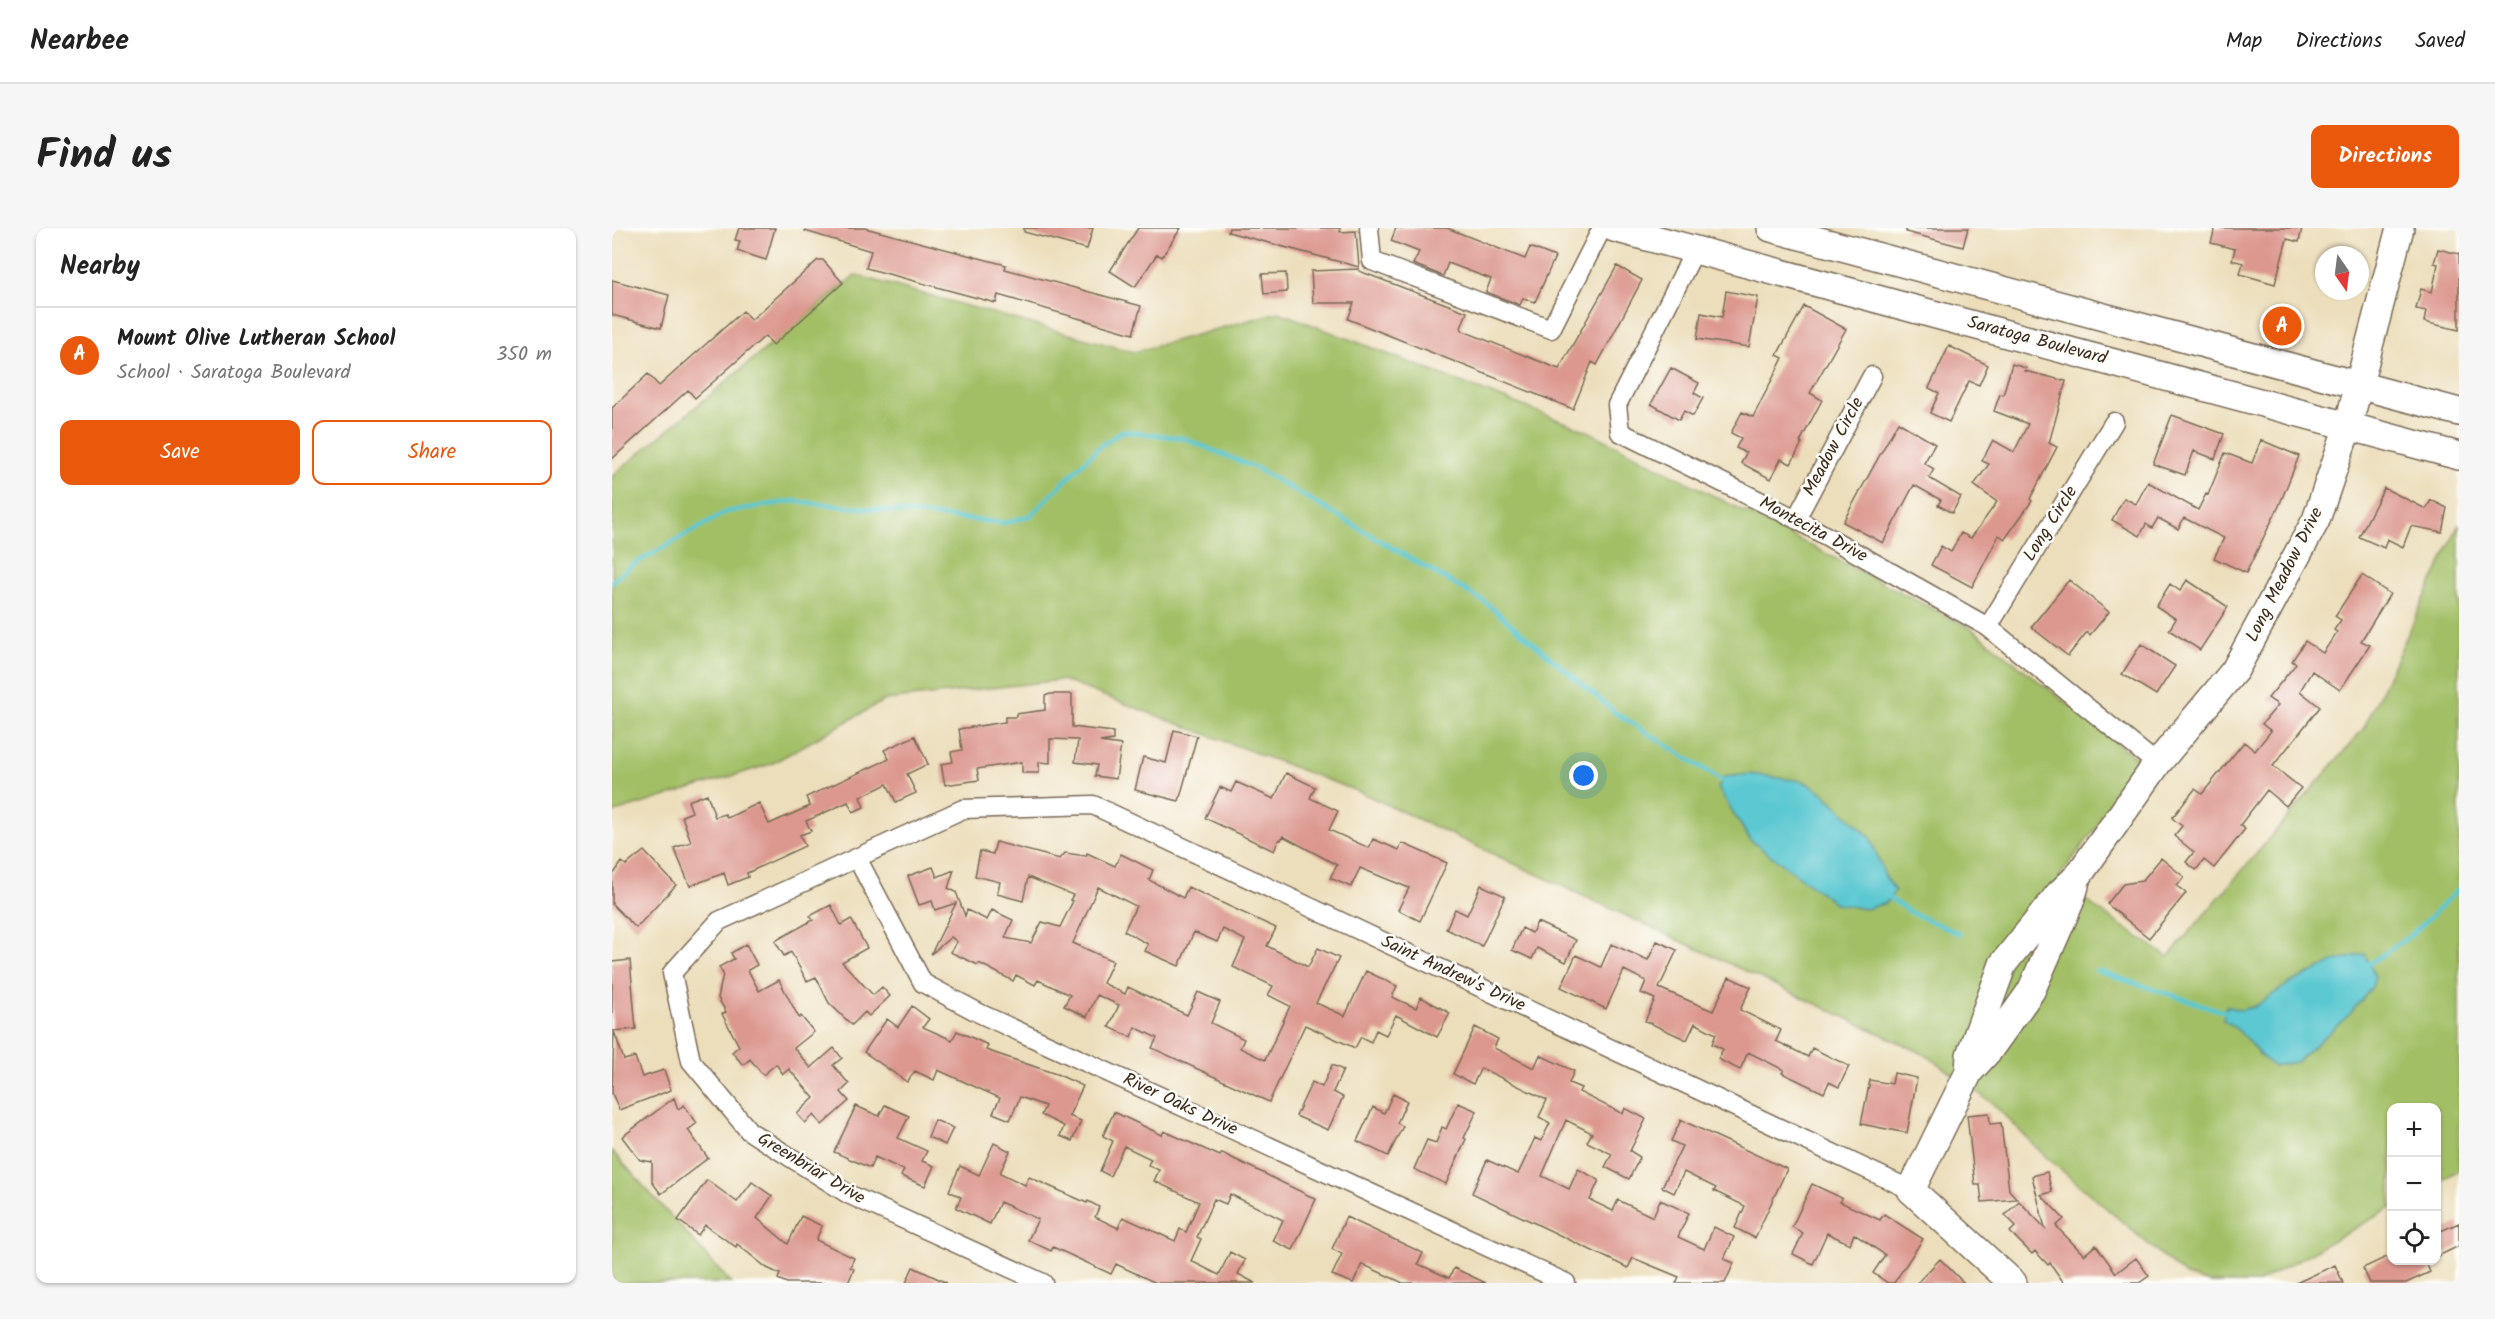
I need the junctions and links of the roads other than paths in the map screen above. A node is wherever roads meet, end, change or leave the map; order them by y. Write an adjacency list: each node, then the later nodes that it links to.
1 (1369, 228): 2 (street)
2 (1602, 228)
3 (1614, 228): 7 (main road, Saratoga Boulevard)
4 (1771, 228): 6 (main road)
5 (2400, 228): 10 (main road, Long Meadow Drive)
6 (1857, 239): 8 (main road); 10 (main road)
7 (1695, 250): 8 (main road, Saratoga Boulevard); 15 (street, Montecita Drive)
8 (1844, 288): 13 (main road, Saratoga Boulevard)
9 (1872, 376): 15 (street, Meadow Circle)
10 (2358, 385): 11 (main road); 13 (main road, Long Meadow Drive)
11 (2459, 412)
12 (2114, 422): 16 (street, Long Circle)
13 (2348, 426): 14 (main road, Saratoga Boulevard); 17 (main road, Long Meadow Drive)
14 (2459, 456)
15 (1796, 519): 16 (street, Montecita Drive)
16 (1988, 627): 17 (street, Montecita Drive)
17 (2157, 764): 19 (main road, Long Meadow Drive)
18 (857, 858): 21 (street, Saint Andrew's Drive); 22 (street, Greenbriar Drive); 23 (street, River Oaks Drive)
19 (2078, 876): 20 (main road, Long Meadow Drive); 20 (main road, Long Meadow Drive)
20 (1969, 1072): 21 (main road, Long Meadow Drive)
21 (1911, 1190): 24 (main road, Saint Andrew's Drive)
22 (1043, 1283)
23 (1566, 1283)
24 (2013, 1283)

